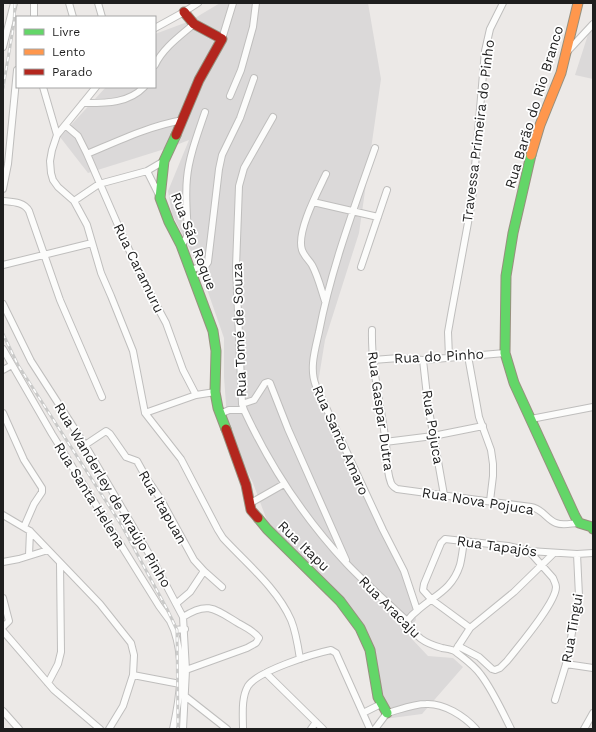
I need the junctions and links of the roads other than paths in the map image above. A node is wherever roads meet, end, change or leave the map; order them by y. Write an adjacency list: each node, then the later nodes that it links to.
1 (14, 3): 18 (street)
2 (34, 3): 11 (street)
3 (68, 3): 12 (street)
4 (98, 3): 13 (street)
5 (198, 3): 10 (street)
6 (232, 3): 17 (street)
7 (256, 3): 26 (street)
8 (503, 3): 59 (street, Travessa Primeira do Pinho)
9 (578, 3): 19 (street, Rua Barão do Rio Branco)
10 (184, 12): 14 (street); 16 (street)
11 (34, 16)
12 (73, 16)
13 (102, 16)
14 (194, 24): 17 (street); 20 (street)
15 (593, 24): 19 (street)
16 (156, 27)
17 (222, 39): 30 (street, Rua São Roque)
18 (3, 47)
19 (567, 52): 57 (street, Rua Barão do Rio Branco)
20 (156, 63)
21 (254, 78): 52 (street)
22 (16, 80): 39 (street)
23 (43, 88): 32 (street)
24 (95, 88): 27 (street)
25 (143, 88): 27 (street)
26 (230, 96)
27 (83, 103): 31 (street)
28 (205, 112): 48 (street)
29 (272, 117): 67 (street, Rua Tomé de Souza)
30 (183, 120): 34 (street); 35 (street, Rua São Roque)
31 (65, 125): 32 (street); 34 (street, Rua Caramuru)
32 (57, 135): 43 (street)
33 (375, 148): 45 (street, Rua Santo Amaro)
34 (87, 154): 38 (street, Rua Caramuru)
35 (164, 161): 36 (street); 41 (street, Rua São Roque)
36 (147, 172): 38 (street); 41 (street)
37 (326, 174): 44 (street)
38 (99, 184): 43 (street); 65 (street, Rua Caramuru)
39 (3, 188)
40 (387, 190): 46 (street)
41 (160, 198): 48 (street, Rua São Roque)
42 (3, 201): 49 (street)
43 (74, 201): 47 (street)
44 (313, 202): 45 (street); 53 (street)
45 (352, 212): 46 (street); 53 (street, Rua Santo Amaro)
46 (378, 217): 51 (street)
47 (92, 243): 49 (street); 70 (street)
48 (181, 246): 52 (street, Rua São Roque)
49 (44, 254): 50 (street); 66 (street)
50 (3, 265)
51 (361, 267)
52 (190, 270): 64 (street, Rua São Roque)
53 (325, 300): 103 (street, Rua Santo Amaro)
54 (3, 304): 76 (street, Rua Wanderley de Araújo Pinho)
55 (372, 330): 60 (street, Rua Gaspar Dutra)
56 (3, 349): 62 (street, Rua Santa Helena)
57 (505, 353): 58 (street, Rua do Pinho); 72 (street, Rua Barão do Rio Branco)
58 (468, 356): 59 (street, Rua do Pinho); 73 (street)
59 (449, 357): 61 (street, Rua do Pinho)
60 (373, 360): 61 (street, Rua do Pinho); 75 (street, Rua Gaspar Dutra)
61 (423, 360): 74 (street, Rua Pojuca)
62 (12, 365): 63 (street); 109 (street, Rua Santa Helena)
63 (3, 370)
64 (215, 392): 65 (street); 71 (street, Rua Itapu)
65 (196, 396): 70 (street)
66 (102, 397)
67 (243, 407): 71 (street); 77 (street, Rua Tomé de Souza); 96 (street)
68 (593, 407): 72 (street)
69 (3, 413): 84 (street)
70 (145, 413): 112 (street)
71 (220, 414): 81 (street, Rua Itapu)
72 (531, 419): 83 (street, Rua Barão do Rio Branco)
73 (483, 426): 74 (street); 80 (street)
74 (433, 436): 75 (street); 79 (street, Rua Pojuca)
75 (386, 442): 78 (street, Rua Gaspar Dutra)
76 (85, 445): 98 (street, Rua Itapuan); 102 (street, Rua Wanderley de Araújo Pinho)
77 (284, 484): 81 (street); 96 (street, Rua Tomé de Souza)
78 (398, 489): 79 (street, Rua Nova Pojuca)
79 (444, 495): 80 (street, Rua Nova Pojuca)
80 (490, 501): 83 (street, Rua Nova Pojuca)
81 (249, 504): 122 (street, Rua Itapu)
82 (3, 515): 84 (street)
83 (579, 523): 85 (street)
84 (24, 527): 86 (street)
85 (593, 528)
86 (30, 531): 88 (street); 93 (street)
87 (464, 540): 89 (street, Rua Tapajós); 101 (street); 101 (street, Rua Tapajós)
88 (48, 550): 93 (street); 95 (street)
89 (529, 551): 90 (street, Rua Tapajós); 97 (street)
90 (554, 553): 92 (street, Rua Tapajós); 97 (street)
91 (593, 553): 92 (street, Rua Tapajós)
92 (577, 554): 113 (street, Rua Tingui)
93 (29, 555): 94 (street)
94 (3, 562)
95 (60, 563): 117 (street); 118 (street)
96 (348, 565): 105 (street, Rua Aracaju)
97 (542, 566): 107 (street); 111 (street)
98 (204, 571): 99 (street, Rua Itapuan); 102 (street)
99 (222, 586)
100 (3, 598): 106 (street)
101 (432, 600): 103 (street); 107 (street, Rua Tapajós)
102 (177, 603): 104 (street, Rua Wanderley de Araújo Pinho)
103 (417, 610): 105 (street)
104 (183, 617): 108 (street, Rua Wanderley de Araújo Pinho); 115 (street)
105 (407, 621): 111 (street, Rua Aracaju)
106 (3, 627)
107 (470, 628): 111 (street)
108 (185, 629): 109 (street); 115 (street, Rua Wanderley de Araújo Pinho)
109 (174, 630): 119 (street, Rua Santa Helena)
110 (3, 631): 118 (street)
111 (456, 648): 142 (street, Rua Aracaju)
112 (300, 659): 116 (street); 124 (street)
113 (566, 664): 114 (street); 121 (street, Rua Tingui)
114 (593, 668)
115 (186, 670): 120 (street, Rua Wanderley de Araújo Pinho)
116 (266, 673): 128 (street); 136 (street)
117 (133, 675): 119 (street); 132 (street)
118 (48, 683): 127 (street)
119 (180, 684): 133 (street, Rua Santa Helena)
120 (185, 696): 134 (street, Rua Wanderley de Araújo Pinho); 135 (street)
121 (555, 700)
122 (381, 704): 124 (street); 125 (street, Rua Itapu)
123 (3, 711): 129 (street)
124 (363, 713): 139 (street)
125 (387, 713): 140 (street); 141 (street)
126 (592, 716): 143 (street)
127 (90, 721): 130 (street); 131 (street)
128 (316, 722): 137 (street); 138 (street)
129 (19, 729)
130 (93, 729)
131 (100, 729)
132 (109, 729)
133 (173, 729)
134 (183, 729)
135 (227, 729)
136 (243, 729)
137 (311, 729)
138 (323, 729)
139 (370, 729)
140 (375, 729)
141 (476, 729)
142 (511, 729)
143 (584, 729)

